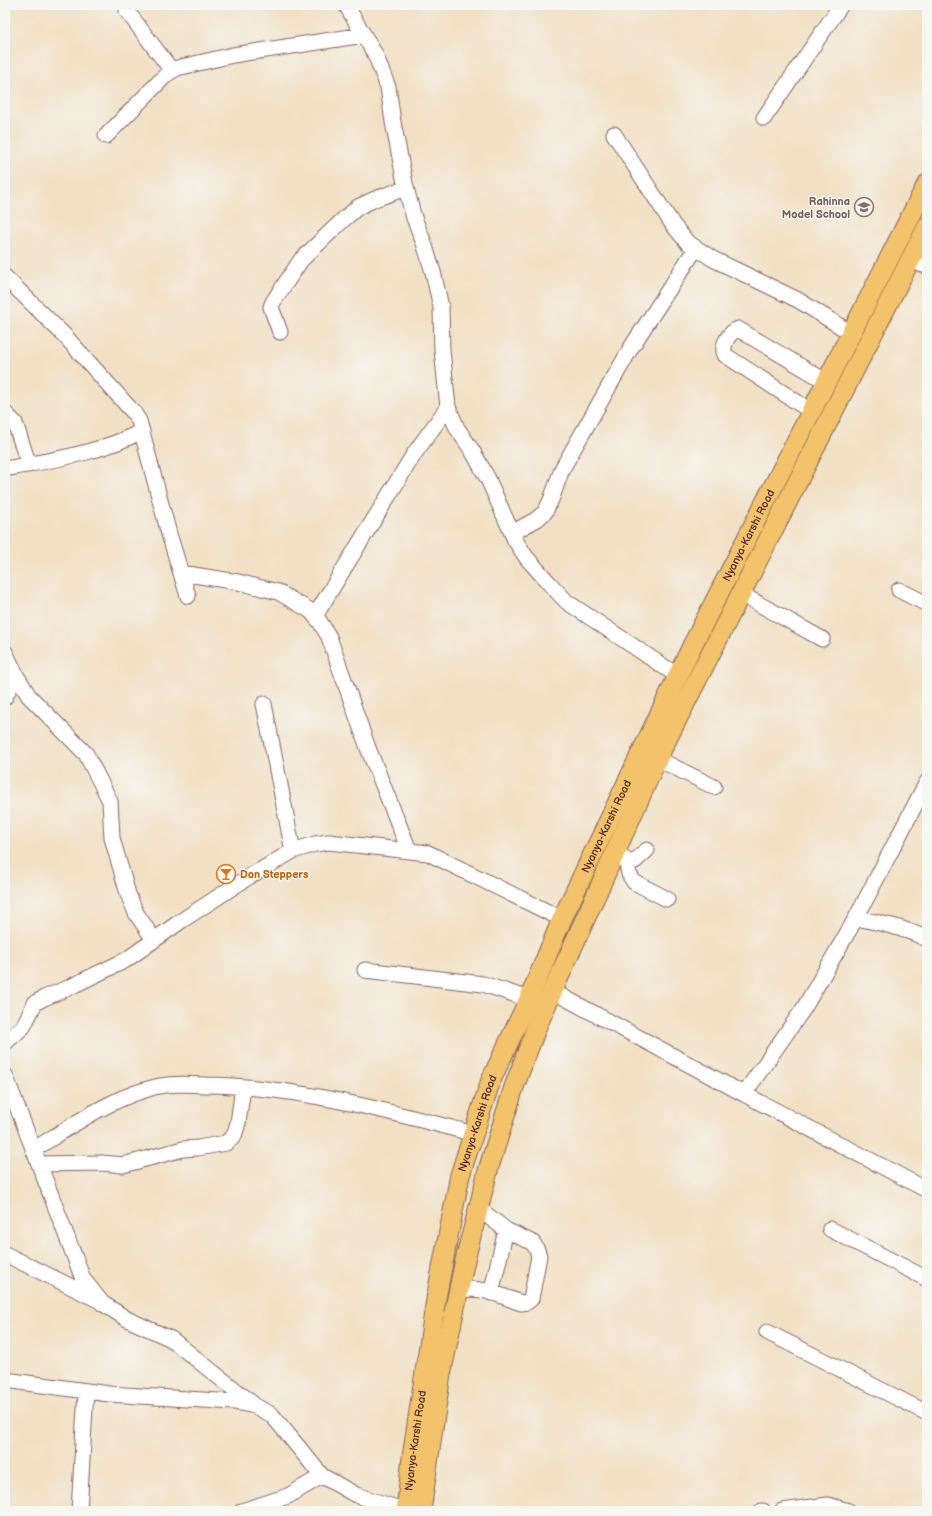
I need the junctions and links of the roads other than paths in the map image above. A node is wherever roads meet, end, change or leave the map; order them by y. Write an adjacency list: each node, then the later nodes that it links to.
1 (346, 5): 4 (street)
2 (841, 5): 6 (street)
3 (127, 11): 5 (street)
4 (364, 34): 5 (street); 10 (street)
5 (172, 71): 8 (street)
6 (764, 118)
7 (614, 134): 12 (street)
8 (106, 136)
9 (927, 184): 16 (main road, Nyanya-Karshi Road)
10 (406, 188): 15 (street); 18 (street)
11 (927, 227): 13 (main road, Nyanya-Karshi Road)
12 (696, 248): 16 (street); 24 (street)
13 (918, 263): 27 (main road, Nyanya-Karshi Road)
14 (5, 277): 21 (street)
15 (280, 332)
16 (851, 333): 17 (main road, Nyanya-Karshi Road)
17 (827, 382): 19 (main road, Nyanya-Karshi Road); 19 (street)
18 (448, 407): 24 (street); 30 (street)
19 (812, 412): 34 (main road, Nyanya-Karshi Road)
20 (5, 413): 22 (street)
21 (142, 431): 22 (street); 25 (street)
22 (29, 464): 23 (street)
23 (5, 469)
24 (512, 533): 34 (street)
25 (181, 573): 28 (street); 30 (street)
26 (899, 590): 29 (street)
27 (741, 594): 31 (street); 37 (main road, Nyanya-Karshi Road)
28 (188, 596)
29 (927, 604)
30 (315, 616): 40 (street)
31 (822, 639)
32 (5, 652): 33 (street)
33 (16, 675): 35 (street); 48 (street)
34 (678, 676): 37 (main road, Nyanya-Karshi Road)
35 (5, 697)
36 (264, 704): 42 (street)
37 (650, 763): 39 (street); 43 (main road, Nyanya-Karshi Road); 46 (main road, Nyanya-Karshi Road)
38 (927, 782): 45 (street)
39 (714, 787)
40 (409, 850): 42 (street); 46 (street)
41 (647, 850): 43 (street)
42 (293, 851): 48 (street)
43 (622, 857): 44 (street); 50 (main road, Nyanya-Karshi Road)
44 (666, 899)
45 (856, 918): 47 (street); 55 (street)
46 (562, 919): 51 (main road, Nyanya-Karshi Road)
47 (927, 939)
48 (154, 940): 52 (street)
49 (365, 970): 51 (street)
50 (554, 992): 55 (street); 59 (main road, Nyanya-Karshi Road)
51 (529, 999): 56 (main road, Nyanya-Karshi Road)
52 (5, 1043)
53 (5, 1075): 57 (street)
54 (243, 1087): 56 (street); 57 (street); 57 (street)
55 (744, 1094): 58 (street)
56 (474, 1134): 75 (main road, Nyanya-Karshi Road)
57 (36, 1157): 66 (street)
58 (927, 1190)
59 (478, 1208): 61 (street); 64 (main road, Nyanya-Karshi Road)
60 (830, 1229): 63 (street)
61 (506, 1230): 65 (street); 65 (street)
62 (5, 1254): 66 (street)
63 (927, 1279)
64 (458, 1292): 65 (street); 76 (main road, Nyanya-Karshi Road)
65 (491, 1293)
66 (102, 1302): 70 (street)
67 (767, 1332): 71 (street)
68 (5, 1380): 69 (street)
69 (86, 1391): 70 (street); 73 (street)
70 (255, 1406): 72 (street)
71 (927, 1413)
72 (322, 1476): 74 (street); 75 (street)
73 (79, 1511)
74 (242, 1511)
75 (406, 1511)
76 (421, 1511)
77 (782, 1511): 78 (street)
78 (848, 1511)

